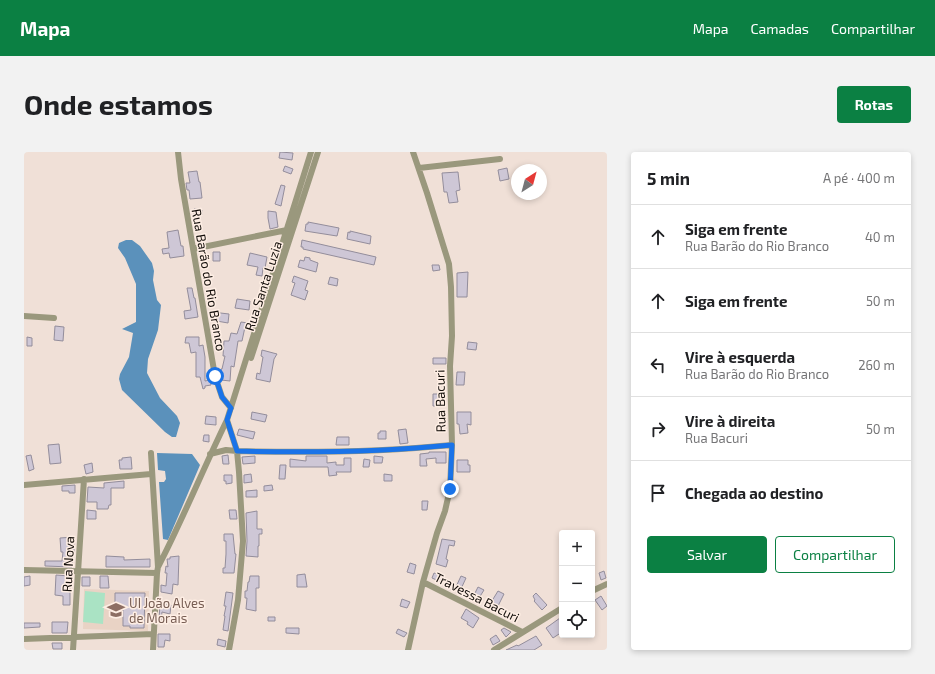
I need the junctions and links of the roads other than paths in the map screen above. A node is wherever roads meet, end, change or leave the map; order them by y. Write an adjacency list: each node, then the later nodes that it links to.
1 (178, 152): 8 (street, Rua Barão do Rio Branco)
2 (311, 152): 7 (street, Rua Santa Luzia)
3 (318, 152): 7 (street, Rua Santa Luzia)
4 (413, 152): 6 (street, Rua Bacuri)
5 (500, 159): 6 (street)
6 (419, 168): 13 (street, Rua Bacuri)
7 (289, 233): 8 (street); 11 (street, Rua Santa Luzia); 12 (street, Rua Santa Luzia)
8 (193, 249): 11 (street, Rua Barão do Rio Branco)
9 (24, 316): 10 (street)
10 (54, 318)
11 (231, 408): 12 (street, Rua Santa Luzia)
12 (228, 423): 14 (street); 16 (street)
13 (452, 445): 14 (street); 23 (street, Rua Bacuri)
14 (237, 451): 16 (street); 33 (street)
15 (151, 453): 17 (street)
16 (210, 454): 21 (street)
17 (151, 474): 18 (street); 21 (street)
18 (84, 480): 19 (street); 22 (street, Rua Nova)
19 (24, 485)
20 (24, 570): 22 (street)
21 (157, 570): 22 (street); 28 (street)
22 (78, 572): 29 (street, Rua Nova)
23 (423, 582): 27 (street, Travessa Bacuri); 34 (street, Rua Bacuri)
24 (607, 584): 25 (street)
25 (595, 590)
26 (559, 610): 27 (street)
27 (522, 632): 35 (street)
28 (153, 634): 29 (street); 32 (street)
29 (74, 638): 30 (street); 31 (street, Rua Nova)
30 (24, 639)
31 (73, 650)
32 (153, 650)
33 (229, 650)
34 (408, 650)
35 (494, 650)

